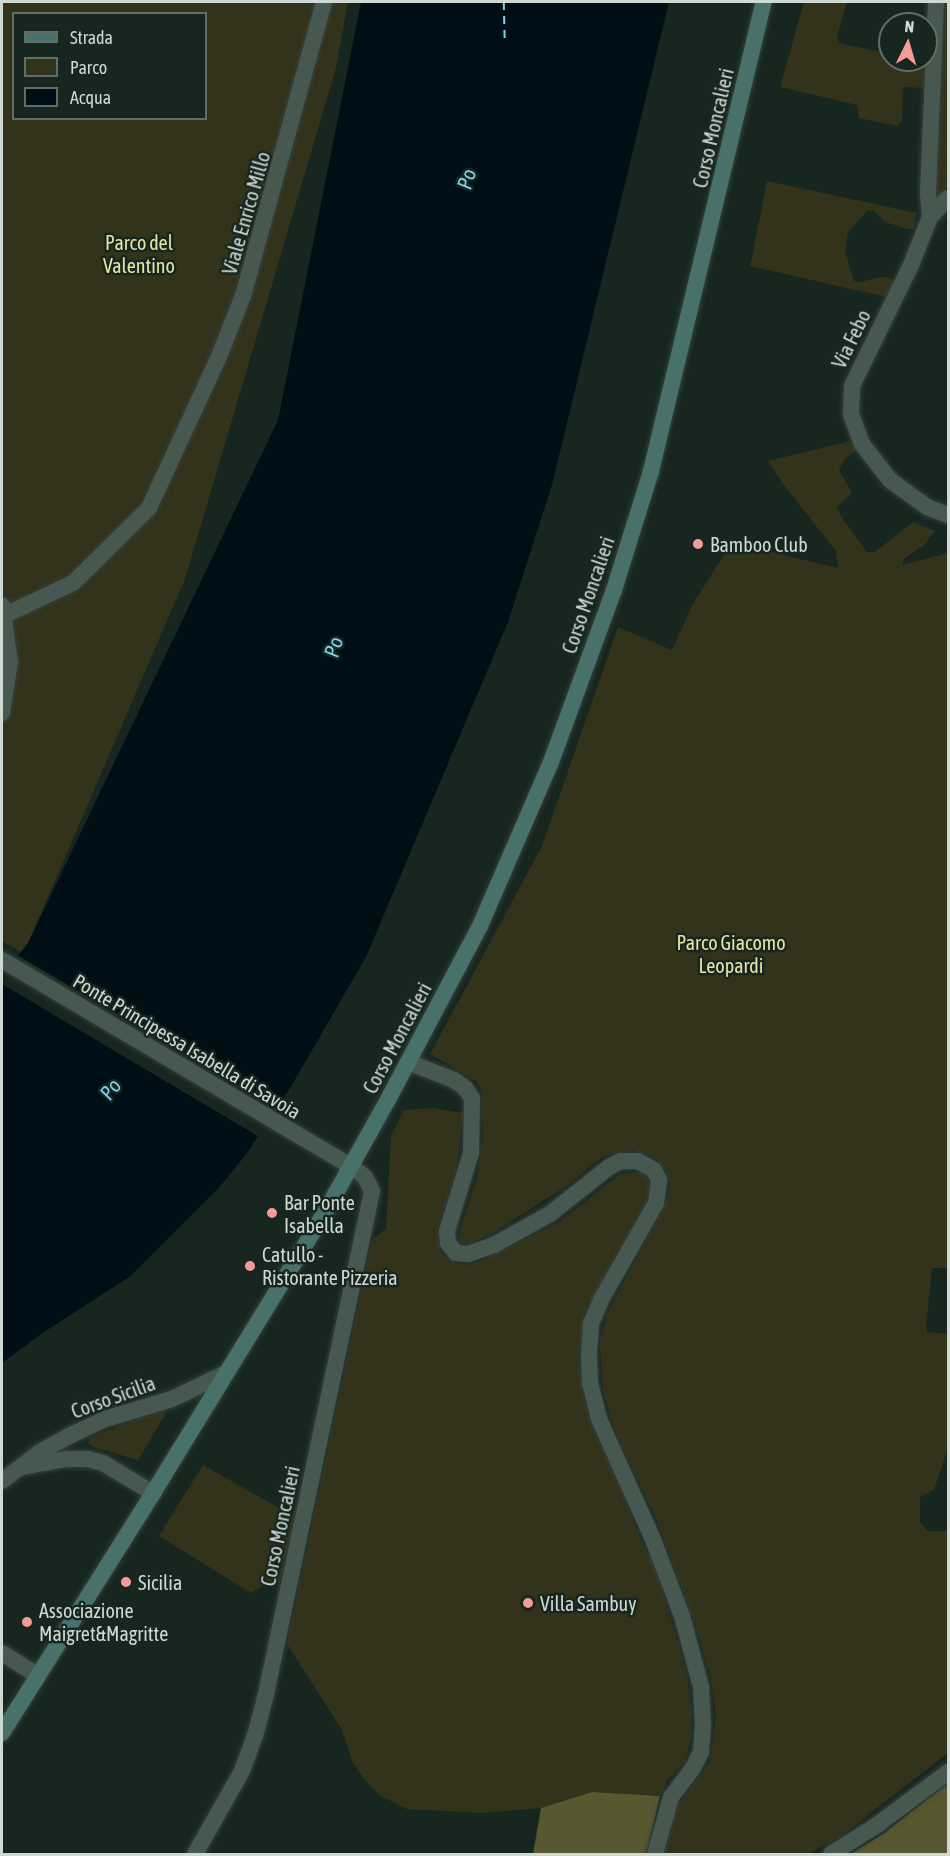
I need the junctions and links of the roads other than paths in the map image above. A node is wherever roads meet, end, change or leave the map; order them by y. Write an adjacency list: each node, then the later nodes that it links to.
1 (324, 2): 7 (street, Viale Enrico Millo)
2 (764, 2): 10 (main road, Corso Moncalieri)
3 (936, 2): 5 (street, Via Febo)
4 (948, 198): 5 (street, Via Febo)
5 (930, 217): 6 (street, Via Febo)
6 (948, 515)
7 (3, 610): 8 (street)
8 (2, 713)
9 (2, 960): 11 (street, Ponte Principessa Isabella di Savoia)
10 (408, 1062): 11 (main road, Corso Moncalieri); 21 (street)
11 (351, 1166): 12 (main road, Corso Moncalieri); 20 (street, Corso Moncalieri)
12 (224, 1374): 13 (street, Corso Sicilia); 15 (main road, Corso Moncalieri)
13 (21, 1467): 14 (street, Corso Sicilia); 15 (street, Corso Sicilia)
14 (2, 1481)
15 (153, 1493): 17 (main road, Corso Moncalieri)
16 (2, 1653): 17 (street)
17 (37, 1675): 18 (main road, Corso Moncalieri)
18 (2, 1733)
19 (948, 1772): 22 (street)
20 (195, 1854)
21 (655, 1854)
22 (831, 1854)

